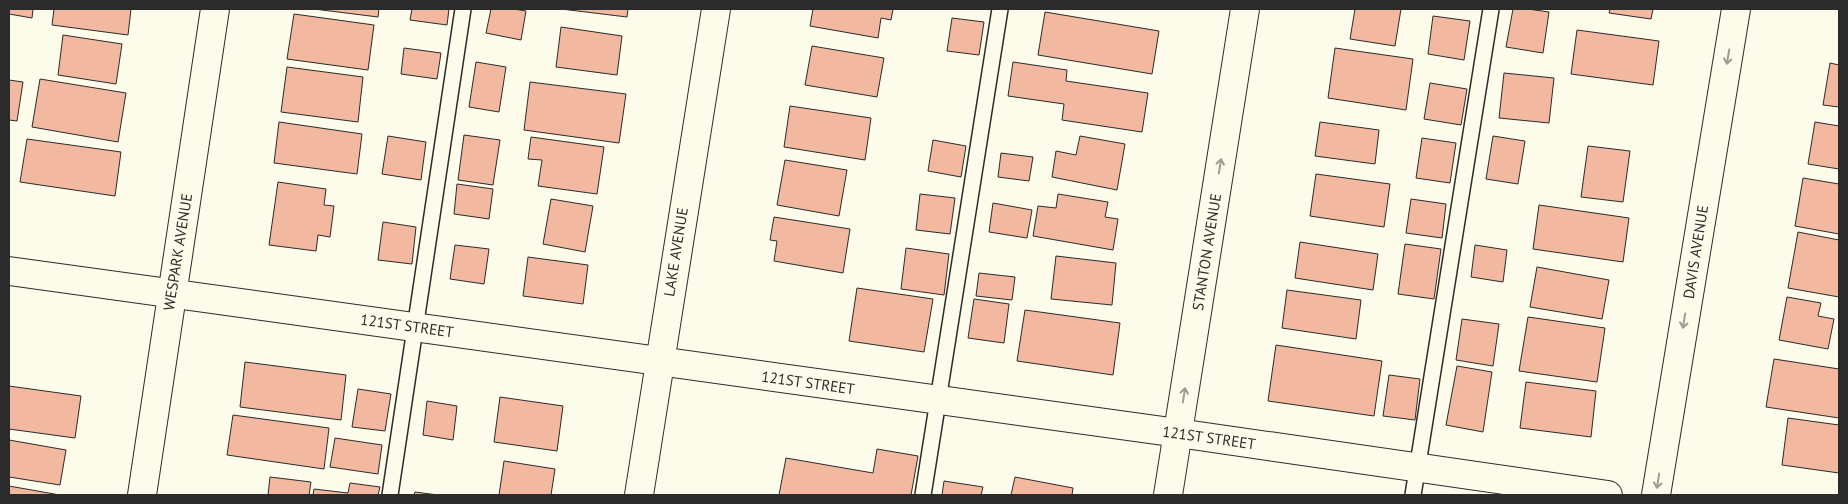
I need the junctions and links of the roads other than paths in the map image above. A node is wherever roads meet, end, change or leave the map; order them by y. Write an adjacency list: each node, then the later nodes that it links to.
1 (215, 9): 9 (street, WESPARK AVENUE)
2 (463, 9): 10 (lane)
3 (716, 9): 11 (street, LAKE AVENUE)
4 (1000, 9): 12 (lane)
5 (1245, 9): 13 (street, STANTON AVENUE, one-way to 5)
6 (1491, 9): 14 (lane)
7 (1736, 9): 22 (street, DAVIS AVENUE, one-way to 22)
8 (9, 271): 9 (street, 121ST STREET)
9 (172, 293): 10 (street, 121ST STREET); 15 (street, WESPARK AVENUE)
10 (415, 328): 11 (street, 121ST STREET); 16 (lane)
11 (659, 362): 12 (street, 121ST STREET); 17 (street, LAKE AVENUE)
12 (938, 401): 13 (street, 121ST STREET); 18 (lane)
13 (1178, 433): 14 (street, 121ST STREET); 19 (street, STANTON AVENUE)
14 (1417, 468): 20 (lane); 21 (street, 121ST STREET)
15 (142, 495)
16 (390, 495)
17 (639, 495)
18 (923, 495)
19 (1168, 495)
20 (1413, 495)
21 (1608, 495)
22 (1656, 495)

